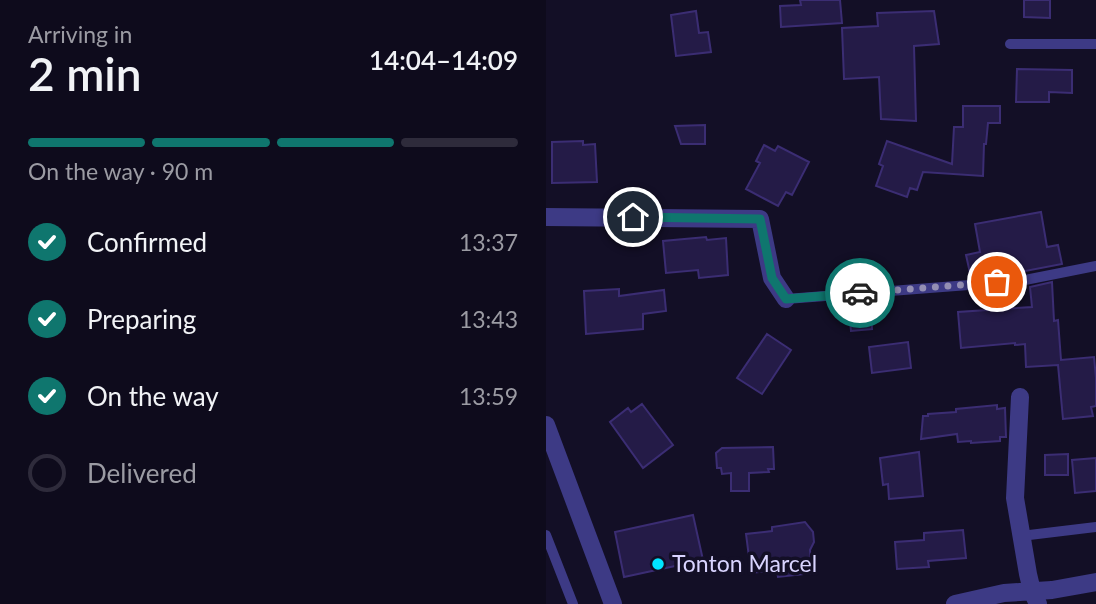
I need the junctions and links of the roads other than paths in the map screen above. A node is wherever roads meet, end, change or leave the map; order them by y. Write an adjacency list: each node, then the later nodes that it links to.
1 (1010, 44): 2 (lane)
2 (1096, 44)
3 (546, 217): 5 (street)
4 (1096, 266): 5 (lane)
5 (786, 299)
6 (1020, 397): 10 (street)
7 (546, 425): 14 (street)
8 (1096, 527): 10 (lane)
9 (546, 535): 13 (lane)
10 (1021, 536): 12 (street)
11 (1096, 582): 12 (street)
12 (1035, 598): 15 (street)
13 (573, 604)
14 (613, 604)
15 (955, 604)

